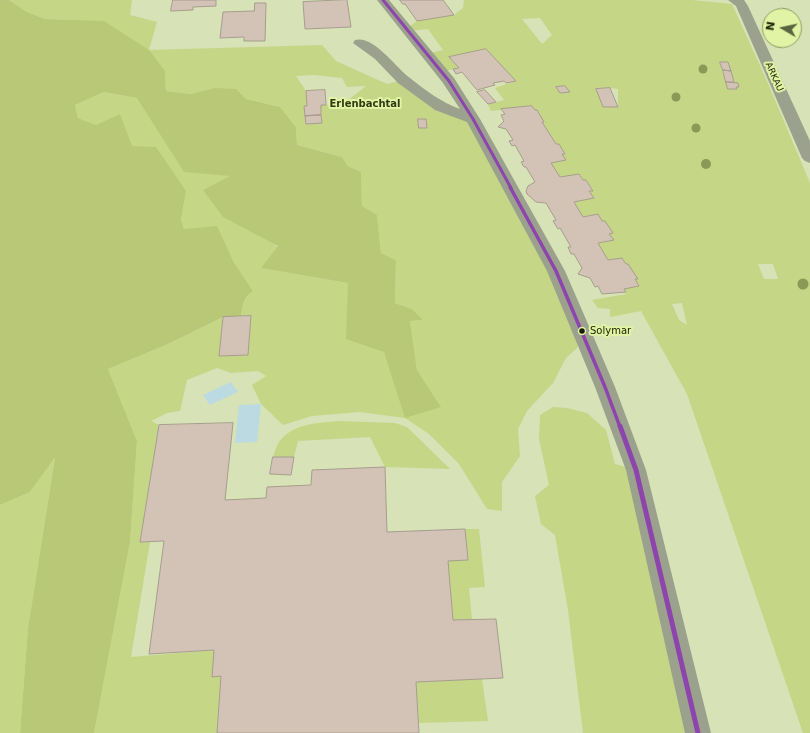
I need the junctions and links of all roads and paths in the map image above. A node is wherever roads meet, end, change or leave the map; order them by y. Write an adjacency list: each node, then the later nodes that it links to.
1 (383, 0): 4 (street)
2 (734, 0): 5 (street, ARKAU)
3 (360, 43): 4 (street)
4 (473, 119): 6 (street)
5 (810, 158)
6 (698, 733)

